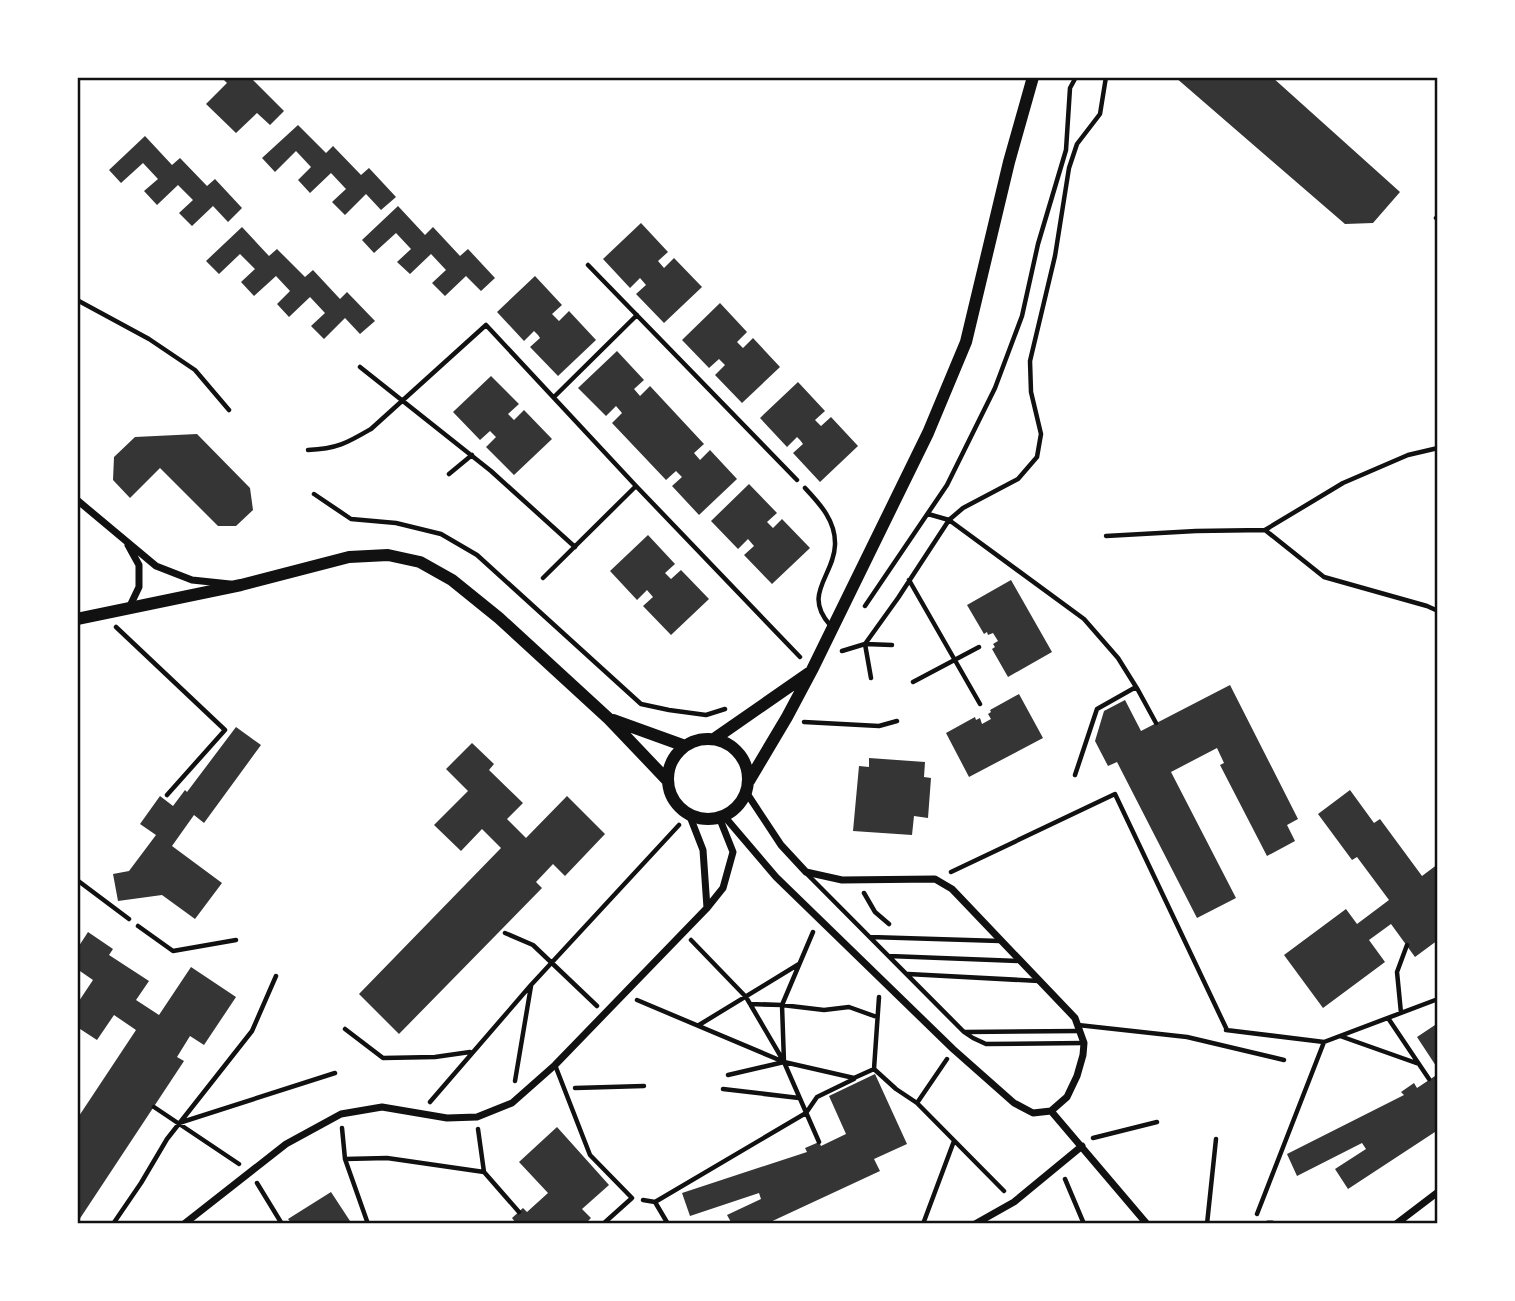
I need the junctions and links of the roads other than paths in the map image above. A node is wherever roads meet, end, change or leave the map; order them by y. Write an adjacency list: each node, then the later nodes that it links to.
1 (1033, 77): 8 (street)
2 (805, 488): 8 (lane)
3 (77, 500): 4 (street)
4 (127, 541): 5 (street); 6 (street)
5 (242, 585): 6 (street); 10 (street)
6 (129, 608): 7 (street)
7 (77, 619)
8 (833, 628): 9 (street)
9 (812, 670): 11 (street); 14 (street)
10 (609, 719): 12 (street); 13 (street)
11 (714, 739): 12 (street); 14 (street)
12 (685, 746): 13 (street)
13 (668, 781): 15 (street)
14 (747, 787): 16 (street); 17 (street)
15 (689, 814): 16 (street); 18 (street)
16 (721, 817): 18 (street); 32 (street)
17 (806, 872): 20 (lane); 22 (street)
18 (707, 908): 31 (street)
19 (138, 926): 21 (lane)
20 (870, 937): 22 (lane); 23 (lane)
21 (236, 940)
22 (1001, 941): 24 (street)
23 (888, 956): 24 (lane); 25 (lane)
24 (1021, 961): 26 (street)
25 (906, 974): 26 (lane); 28 (lane)
26 (1040, 981): 27 (street)
27 (1079, 1028): 28 (lane); 29 (street); 30 (lane)
28 (964, 1032): 29 (lane)
29 (1084, 1043): 32 (street)
30 (1284, 1060)
31 (555, 1065): 35 (street); 36 (lane)
32 (1051, 1111): 33 (street)
33 (1080, 1144): 37 (street); 38 (street)
34 (1438, 1192): 39 (street)
35 (184, 1224)
36 (603, 1224)
37 (975, 1224)
38 (1147, 1224)
39 (1396, 1224)

